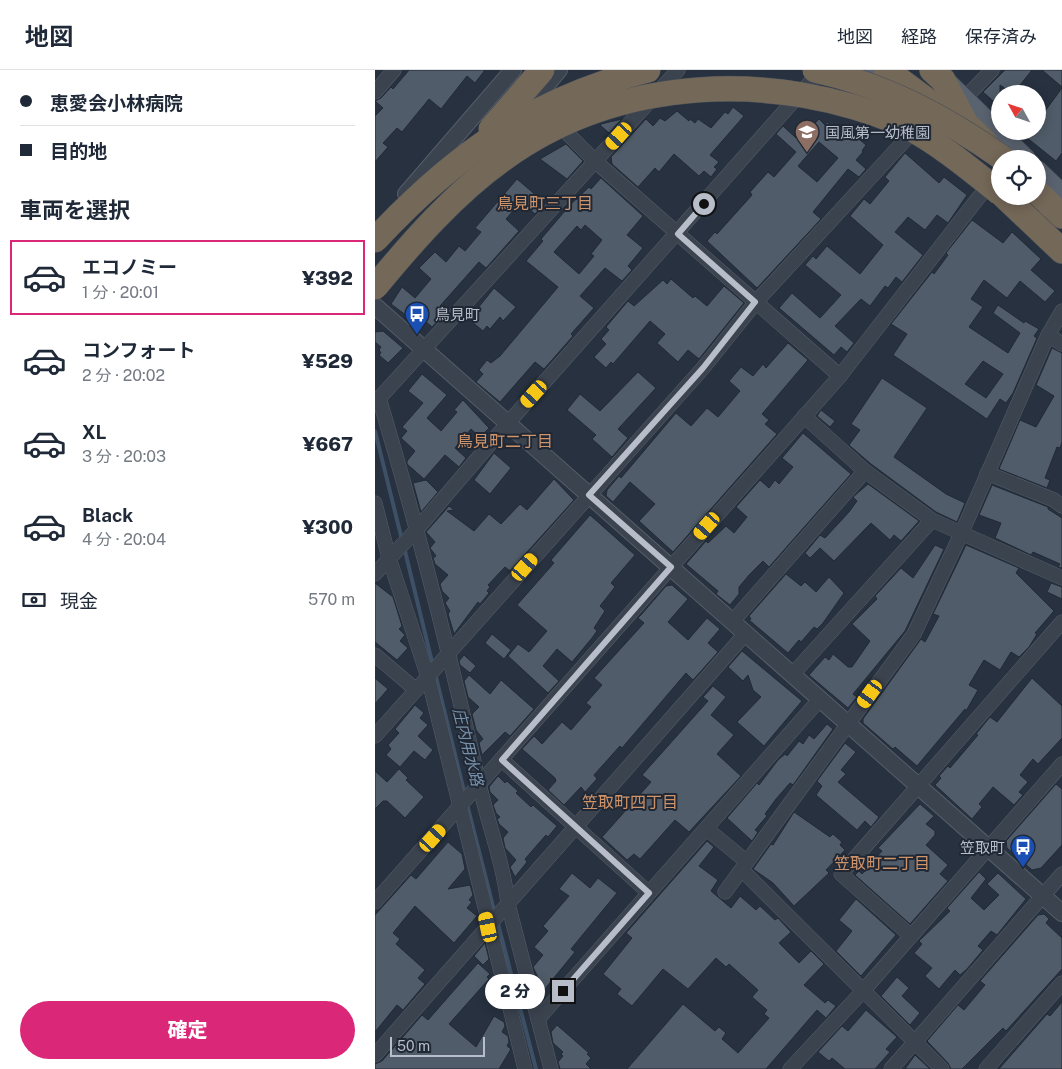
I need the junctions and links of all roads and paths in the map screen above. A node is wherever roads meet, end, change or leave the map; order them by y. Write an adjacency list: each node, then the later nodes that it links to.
1 (394, 70): 13 (street)
2 (542, 70): 40 (highway, bridge)
3 (559, 70): 14 (street)
4 (648, 70): 37 (highway, bridge)
5 (679, 70): 20 (street)
6 (815, 70): 19 (highway, bridge)
7 (821, 70): 36 (street)
8 (871, 70): 16 (main road)
9 (886, 70): 21 (highway)
10 (932, 70): 15 (main road); 17 (highway)
11 (992, 70): 15 (street)
12 (507, 72): 14 (street); 34 (street)
13 (375, 92)
14 (534, 99): 20 (street); 41 (street)
15 (964, 99): 18 (main road)
16 (924, 120): 22 (main road); 42 (street)
17 (993, 150)
18 (1016, 150)
19 (991, 151)
20 (596, 162): 36 (street); 47 (street)
21 (991, 165)
22 (991, 172)
23 (991, 176): 41 (highway, bridge)
24 (1046, 180): 25 (main road)
25 (1062, 195)
26 (1046, 199): 27 (highway)
27 (1062, 203)
28 (1001, 205): 48 (street)
29 (1025, 205): 39 (main road)
30 (1027, 205): 38 (highway)
31 (1032, 205): 35 (highway)
32 (1042, 205): 33 (highway)
33 (1062, 216)
34 (375, 230)
35 (1062, 232)
36 (678, 234): 42 (street); 51 (street)
37 (375, 240)
38 (1062, 251)
39 (1062, 258)
40 (375, 263)
41 (375, 286)
42 (755, 302): 48 (street); 54 (street)
43 (375, 306): 47 (street)
44 (1062, 310): 45 (street)
45 (1048, 335): 46 (street); 53 (street)
46 (1062, 344)
47 (422, 348): 49 (street); 51 (street)
48 (840, 376): 50 (street)
49 (377, 400): 58 (street)
50 (804, 416): 52 (street); 61 (street)
51 (507, 423): 54 (street); 58 (street)
52 (865, 471): 57 (street); 64 (street)
53 (987, 473): 56 (street); 59 (street)
54 (589, 495): 61 (street); 67 (street)
55 (375, 503): 60 (street)
56 (1062, 506)
57 (932, 520): 59 (street); 69 (street)
58 (418, 528): 60 (street); 67 (street)
59 (962, 532): 63 (street); 73 (street)
60 (389, 558): 62 (street); 70 (street)
61 (671, 567): 64 (street); 75 (street)
62 (375, 574)
63 (1062, 578)
64 (732, 622): 66 (street)
65 (1062, 622): 78 (street)
66 (745, 634): 69 (street); 80 (street)
67 (450, 654): 70 (street); 77 (street)
68 (375, 655): 71 (street)
69 (793, 675): 72 (street)
70 (428, 677): 71 (street); 79 (street)
71 (416, 690): 74 (street)
72 (820, 699): 73 (street); 81 (street)
73 (849, 724): 78 (street); 83 (street)
74 (375, 736)
75 (502, 760): 77 (street); 80 (street)
76 (1062, 764): 82 (street)
77 (479, 786): 79 (street); 89 (street)
78 (919, 786): 82 (street); 92 (street)
79 (461, 807): 88 (street); 91 (street)
80 (575, 828): 86 (street); 89 (street)
81 (707, 828): 83 (street); 86 (street)
82 (989, 848): 87 (street); 92 (street)
83 (745, 866): 85 (street); 94 (street)
84 (1062, 874): 87 (street)
85 (725, 892)
86 (649, 893): 95 (street)
87 (1043, 896): 90 (street); 96 (street)
88 (375, 902)
89 (508, 904): 91 (street); 95 (street)
90 (1062, 913)
91 (488, 927): 97 (street); 98 (street)
92 (911, 936): 94 (street)
93 (1062, 984): 103 (street)
94 (863, 991): 96 (street); 100 (street)
95 (538, 1019): 99 (street)
96 (914, 1042): 101 (street); 102 (street)
97 (375, 1055)
98 (525, 1069)
99 (551, 1069)
100 (790, 1069)
101 (891, 1069)
102 (942, 1069)
103 (986, 1069)

